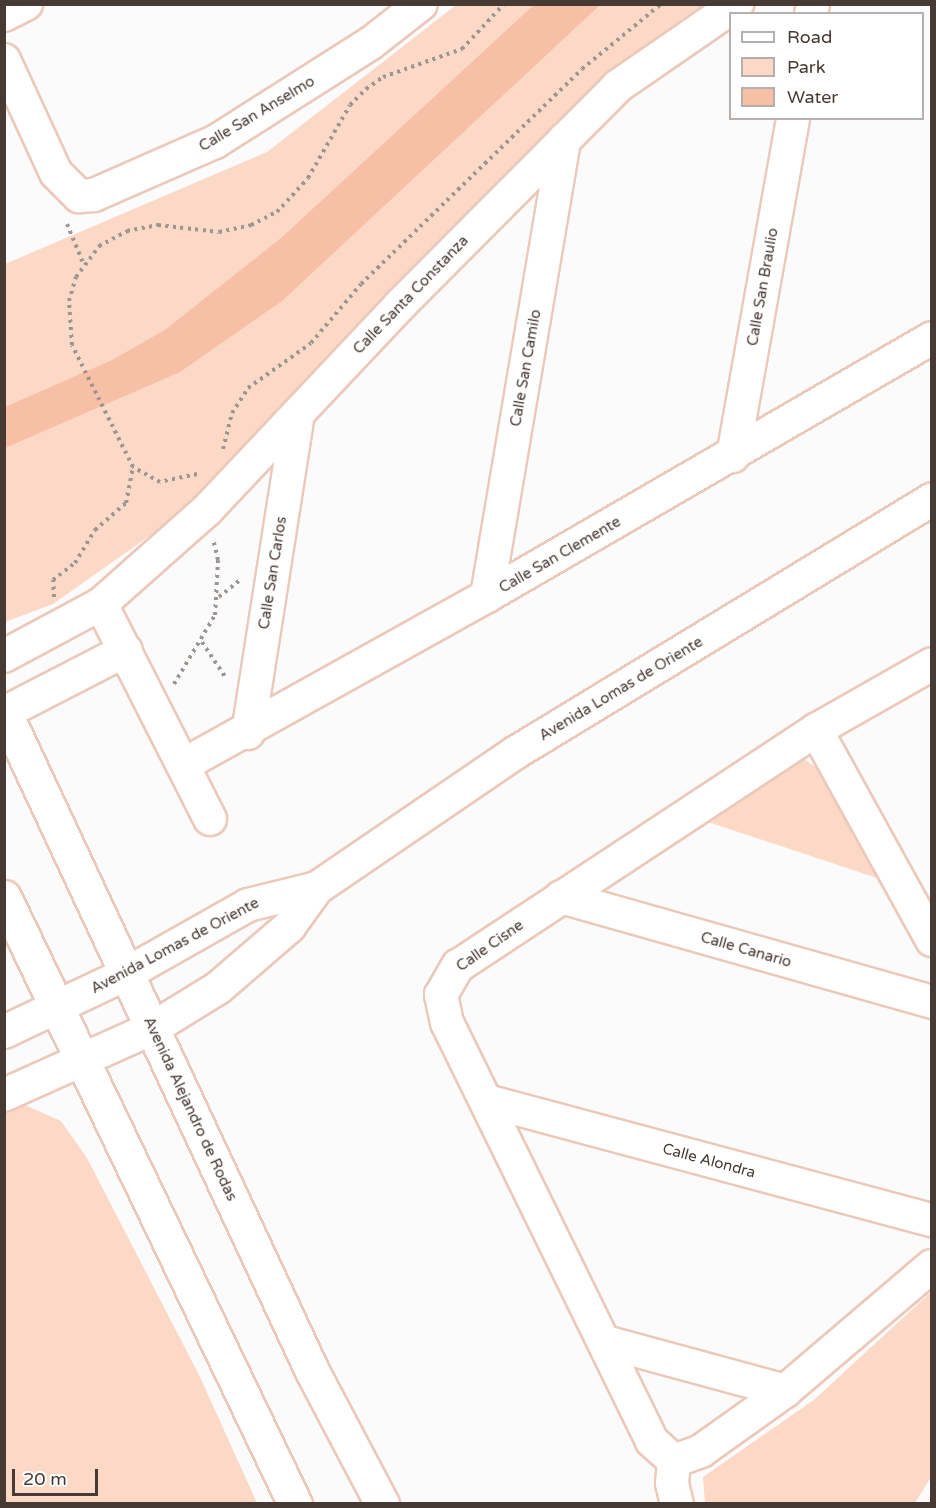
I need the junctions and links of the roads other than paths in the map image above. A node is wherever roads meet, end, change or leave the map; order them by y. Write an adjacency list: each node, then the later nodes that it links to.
1 (26, 4): 4 (street)
2 (422, 4): 5 (street, Calle San Anselmo)
3 (737, 4): 7 (street, Calle Santa Constanza)
4 (4, 15)
5 (4, 60)
6 (793, 120): 10 (street, Calle San Braulio)
7 (564, 139): 9 (street, Calle Santa Constanza); 12 (street, Calle San Camilo)
8 (932, 338): 10 (street, Calle San Clemente)
9 (298, 414): 13 (street, Calle Santa Constanza); 19 (street, Calle San Carlos)
10 (733, 456): 12 (street, Calle San Clemente)
11 (927, 512): 22 (street, Avenida Lomas de Oriente)
12 (487, 596): 19 (street, Calle San Clemente)
13 (101, 604): 14 (street); 15 (street, Calle Santa Constanza)
14 (126, 650): 17 (street); 20 (street)
15 (4, 656)
16 (932, 664): 18 (street, Calle Cisne)
17 (5, 712): 26 (street, Avenida Alejandro de Rodas)
18 (816, 730): 24 (street, Calle Cisne); 25 (street)
19 (248, 732): 20 (street, Calle San Clemente)
20 (185, 764): 21 (street)
21 (210, 819)
22 (317, 888): 26 (street, Avenida Lomas de Oriente); 29 (street, Avenida Lomas de Oriente)
23 (4, 897): 28 (street)
24 (561, 897): 27 (street, Calle Canario); 33 (street, Calle Cisne)
25 (932, 940)
26 (126, 975): 28 (street, Avenida Lomas de Oriente); 29 (street, Avenida Alejandro de Rodas)
27 (932, 1002)
28 (56, 1007): 30 (street, Avenida Lomas de Oriente); 31 (street)
29 (153, 1028): 31 (street, Avenida Lomas de Oriente); 40 (street, Avenida Alejandro de Rodas)
30 (4, 1032)
31 (81, 1062): 32 (street, Avenida Lomas de Oriente); 39 (street)
32 (4, 1095)
33 (487, 1101): 34 (street, Calle Alondra); 36 (street, Calle Cisne)
34 (932, 1221)
35 (932, 1266): 37 (street)
36 (605, 1342): 37 (street); 38 (street, Calle Cisne)
37 (785, 1391): 38 (street)
38 (674, 1461): 41 (street)
39 (295, 1503)
40 (382, 1503)
41 (677, 1503)

